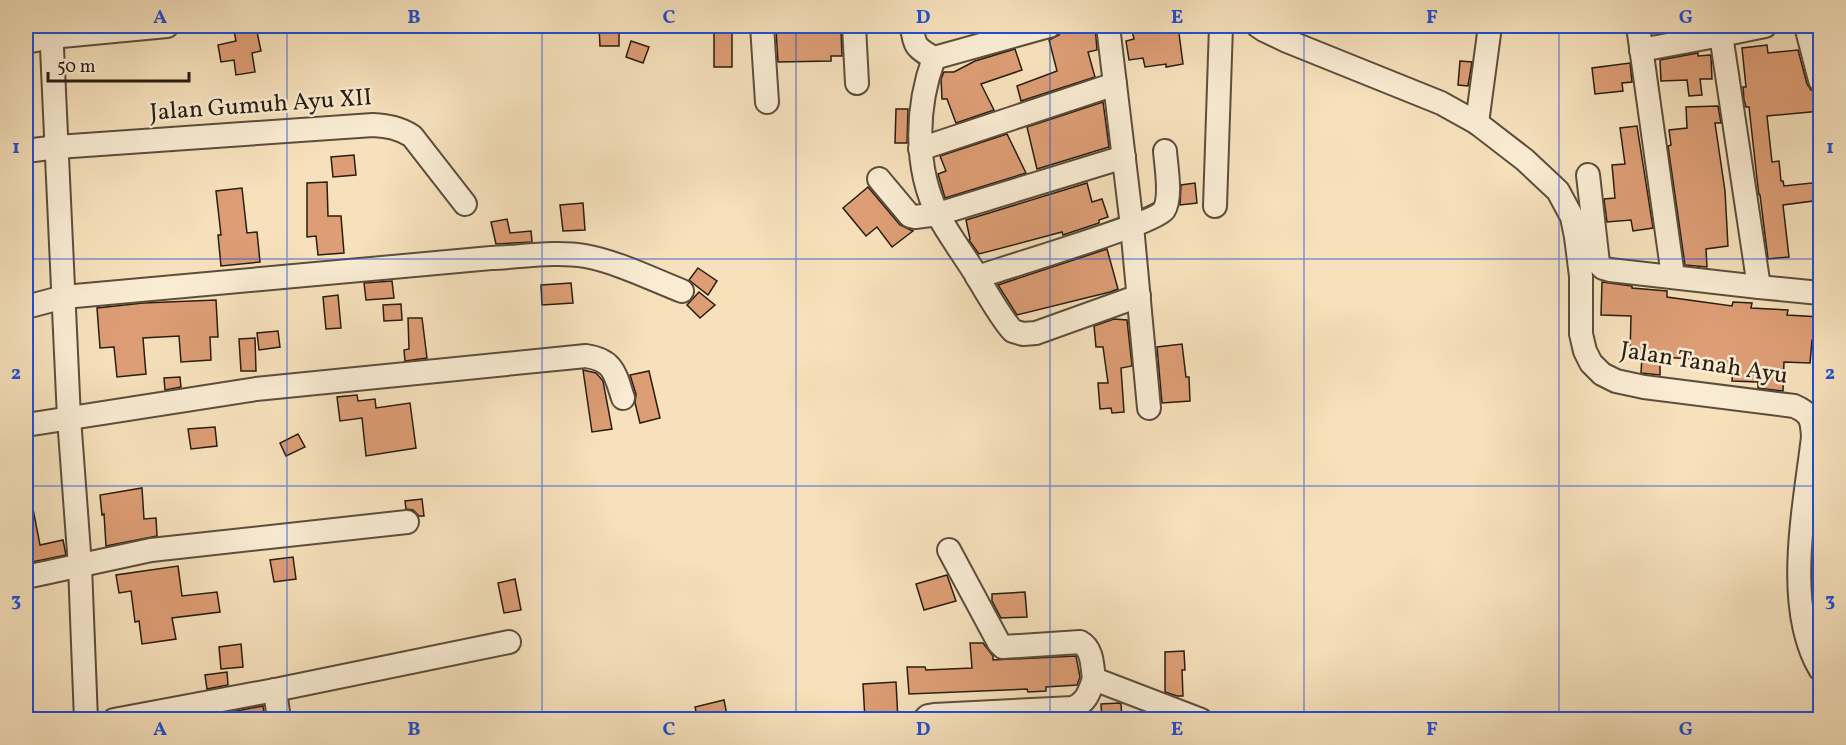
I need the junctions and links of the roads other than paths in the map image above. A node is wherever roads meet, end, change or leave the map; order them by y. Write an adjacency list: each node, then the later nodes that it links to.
1 (167, 26): 14 (street)
2 (762, 26): 21 (street)
3 (854, 26): 19 (street)
4 (912, 26): 17 (street)
5 (1049, 26): 17 (street)
6 (1108, 26): 20 (street)
7 (1221, 26): 31 (street)
8 (1258, 26): 22 (street, Jalan Tanah Ayu)
9 (1490, 26): 22 (street)
10 (1638, 26): 16 (street)
11 (1765, 26): 13 (street)
12 (1806, 26): 18 (street)
13 (1720, 30): 16 (street); 36 (street)
14 (51, 31): 15 (street); 23 (street)
15 (26, 42)
16 (1641, 50): 34 (street)
17 (934, 58): 24 (street)
18 (1821, 80)
19 (857, 83)
20 (1115, 84): 24 (street); 27 (street)
21 (767, 102)
22 (1478, 123): 43 (street, Jalan Tanah Ayu)
23 (57, 147): 25 (street, Jalan Gumuh Ayu XII); 30 (street, Jalan Gumuh Ayu XII); 40 (street)
24 (920, 149): 32 (street)
25 (26, 151)
26 (1166, 151): 33 (street)
27 (1124, 157): 32 (street); 33 (street)
28 (1588, 175): 34 (street)
29 (879, 179): 32 (street)
30 (465, 204)
31 (1215, 206)
32 (938, 214): 35 (street)
33 (1132, 226): 35 (street); 39 (street)
34 (1673, 276): 36 (street)
35 (977, 277): 39 (street)
36 (1759, 287): 38 (street)
37 (682, 291): 40 (street)
38 (1821, 293)
39 (1139, 296): 44 (street)
40 (64, 297): 41 (street); 45 (street)
41 (26, 307)
42 (623, 398): 45 (street)
43 (1814, 406): 52 (street, Jalan Tanah Ayu)
44 (1149, 408)
45 (69, 418): 46 (street); 49 (street)
46 (26, 425)
47 (407, 522): 49 (street)
48 (949, 550): 53 (street)
49 (80, 566): 50 (street); 55 (street)
50 (26, 577)
51 (509, 642): 54 (street)
52 (1821, 669)
53 (1094, 679): 58 (street); 59 (street)
54 (275, 690): 56 (street); 57 (street)
55 (86, 720)
56 (114, 720)
57 (279, 720)
58 (924, 720)
59 (1201, 720)

